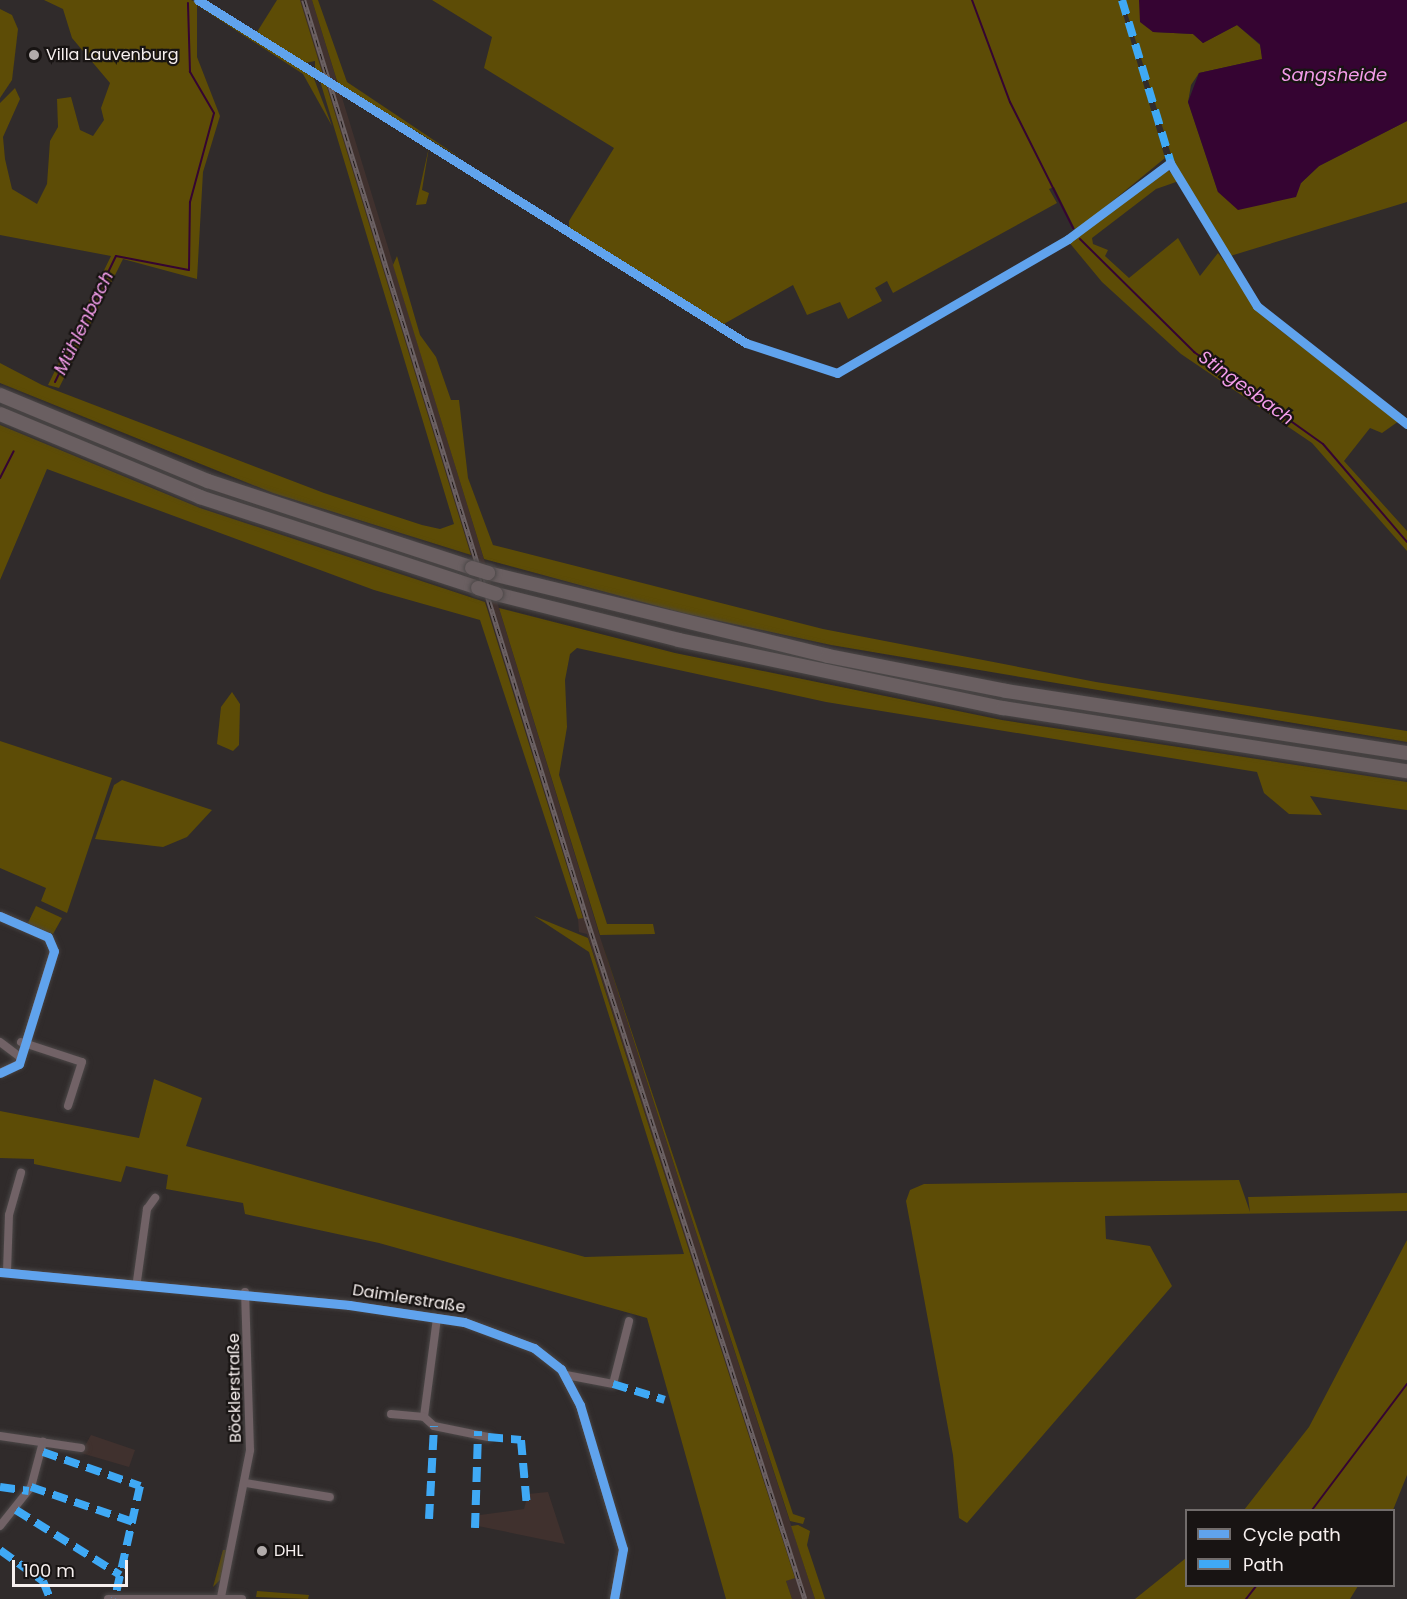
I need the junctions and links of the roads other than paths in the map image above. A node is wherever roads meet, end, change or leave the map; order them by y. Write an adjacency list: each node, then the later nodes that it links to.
1 (0, 395): 3 (highway, bridge)
2 (0, 414): 4 (highway, bridge)
3 (1407, 753)
4 (1407, 771)
5 (0, 916): 7 (street)
6 (0, 1042): 8 (street)
7 (21, 1042): 8 (street); 10 (street)
8 (20, 1057): 9 (street)
9 (0, 1073)
10 (68, 1106)
11 (21, 1173): 13 (street, Daimlerstraße)
12 (155, 1198): 14 (street)
13 (3, 1272): 14 (street, Daimlerstraße)
14 (137, 1281): 15 (street, Daimlerstraße)
15 (245, 1292): 16 (street, Daimlerstraße); 25 (street, Böcklerstraße)
16 (437, 1318): 18 (street, Daimlerstraße); 20 (street, Daimlerstraße)
17 (629, 1321): 18 (street, Daimlerstraße)
18 (566, 1375): 31 (street)
19 (391, 1414): 20 (street)
20 (423, 1418): 22 (street)
21 (0, 1436): 23 (street)
22 (488, 1437)
23 (43, 1442): 24 (street); 27 (street)
24 (81, 1448)
25 (246, 1483): 26 (street); 28 (street, Böcklerstraße)
26 (330, 1497)
27 (0, 1526)
28 (221, 1598): 29 (street); 30 (street)
29 (108, 1599)
30 (242, 1599)
31 (614, 1599)

